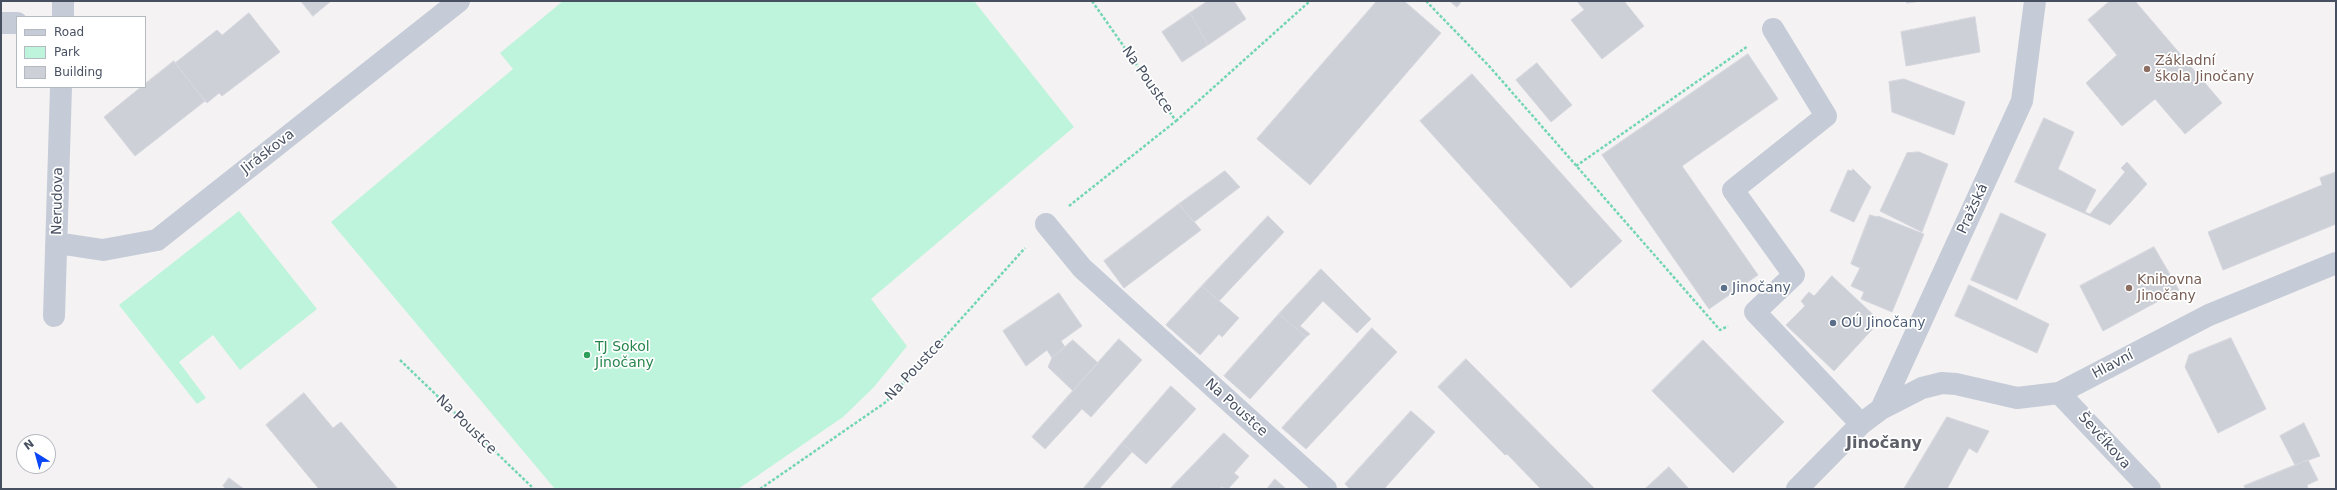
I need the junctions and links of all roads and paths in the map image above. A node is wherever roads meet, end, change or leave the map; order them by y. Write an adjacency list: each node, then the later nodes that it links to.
1 (64, 1): 7 (street)
2 (459, 1): 15 (street, Jiráskova)
3 (1092, 1): 12 (path, Na Poustce)
4 (1310, 1): 12 (path)
5 (1426, 1): 13 (path)
6 (2035, 1): 21 (street, Pražská)
7 (63, 16)
8 (1, 23): 9 (street)
9 (16, 23)
10 (1773, 29): 13 (path); 17 (street)
11 (61, 88): 15 (street, Nerudova)
12 (1176, 121): 14 (path, Na Poustce)
13 (1576, 166): 17 (path)
14 (1046, 224): 24 (path, Na Poustce); 25 (street, Na Poustce)
15 (57, 243): 18 (street, Nerudova)
16 (2336, 263): 20 (street, Hlavní)
17 (1756, 312): 22 (street)
18 (54, 316)
19 (400, 360): 23 (path, Na Poustce)
20 (2059, 393): 21 (street, Hlavní); 27 (street, Ševčíkova)
21 (1882, 409): 22 (street, Hlavní)
22 (1861, 424): 26 (street, Hlavní)
23 (534, 489)
24 (760, 489)
25 (1326, 489)
26 (1797, 489)
27 (2150, 489)

